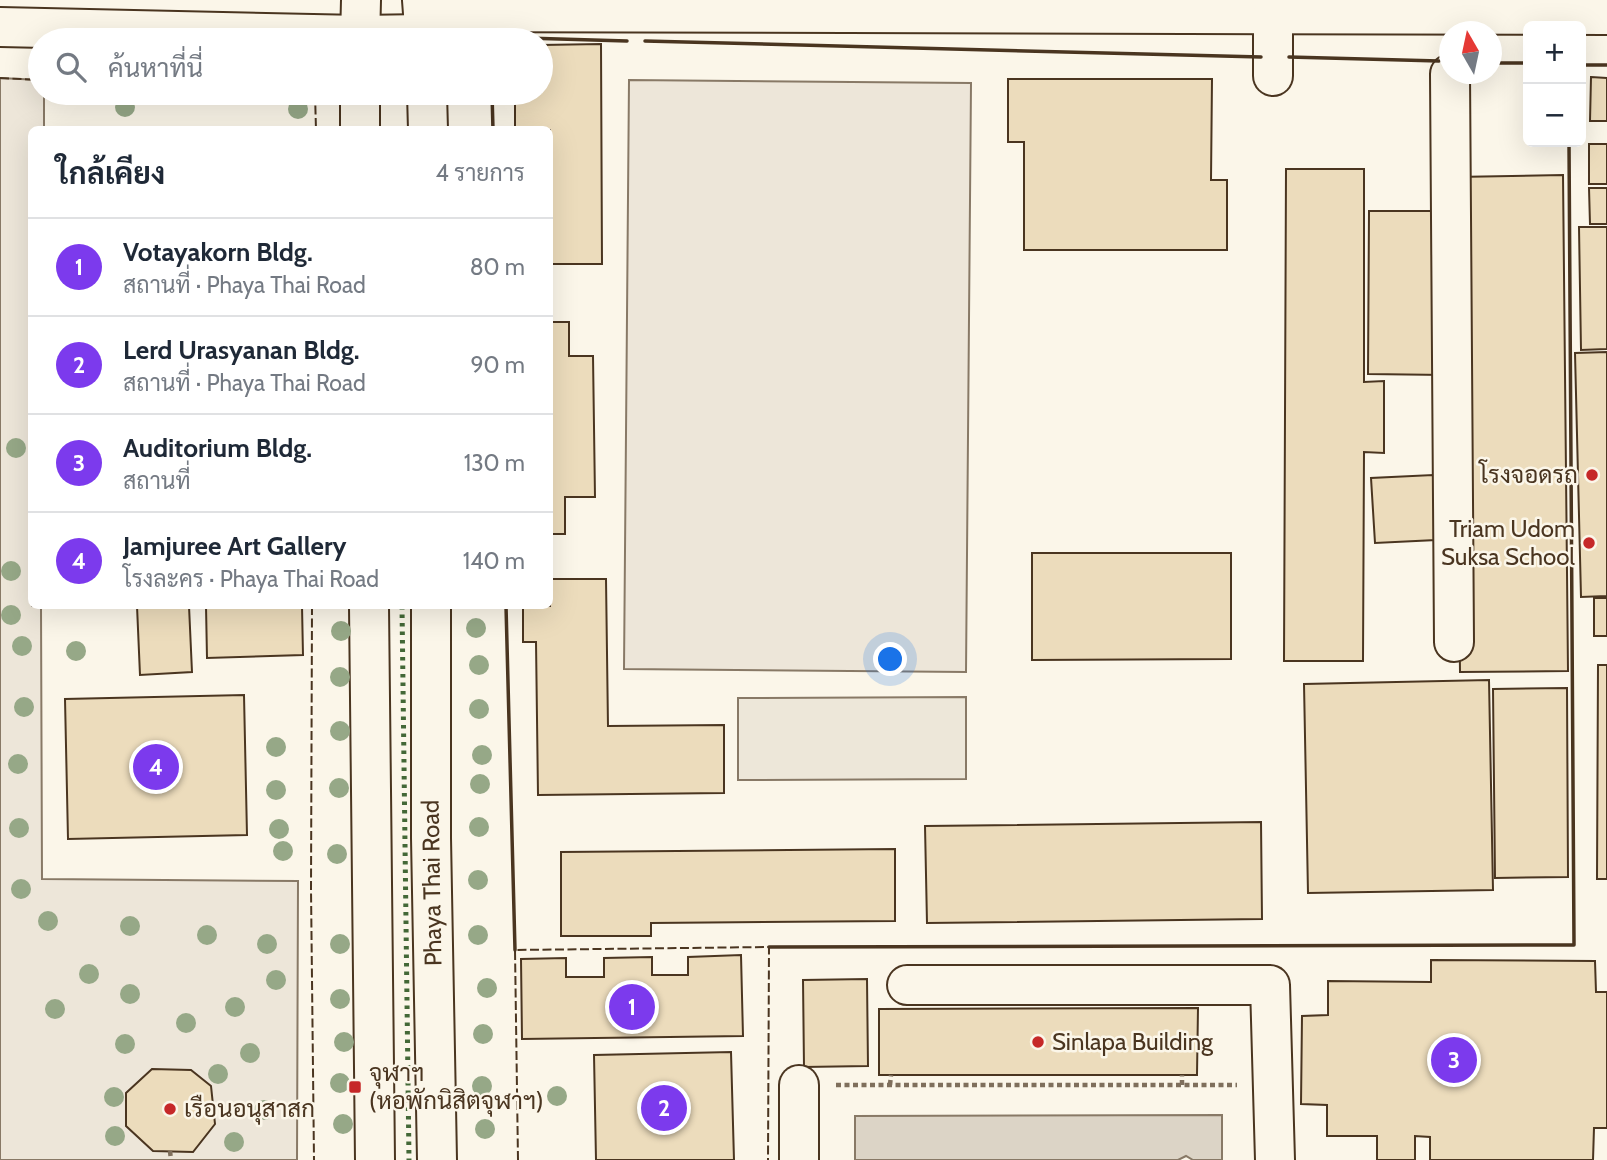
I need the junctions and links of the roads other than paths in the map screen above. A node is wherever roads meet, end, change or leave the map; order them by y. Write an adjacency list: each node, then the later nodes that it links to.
1 (592, 6): 2 (street); 5 (street)
2 (854, 7): 8 (street)
3 (1607, 15): 6 (street)
4 (358, 20): 5 (street); 9 (street)
5 (424, 21)
6 (1490, 21)
7 (1439, 23): 8 (street)
8 (1273, 26): 10 (street)
9 (0, 27)
10 (1273, 76)
11 (1450, 84): 18 (street)
12 (360, 105): 14 (street)
13 (428, 105): 15 (street)
14 (360, 126)
15 (429, 126)
16 (369, 609): 21 (street)
17 (430, 609): 22 (street, Phaya Thai Road)
18 (1454, 642)
19 (906, 985): 24 (street)
20 (799, 1085): 23 (street)
21 (375, 1160)
22 (437, 1160)
23 (799, 1160)
24 (1275, 1160)

